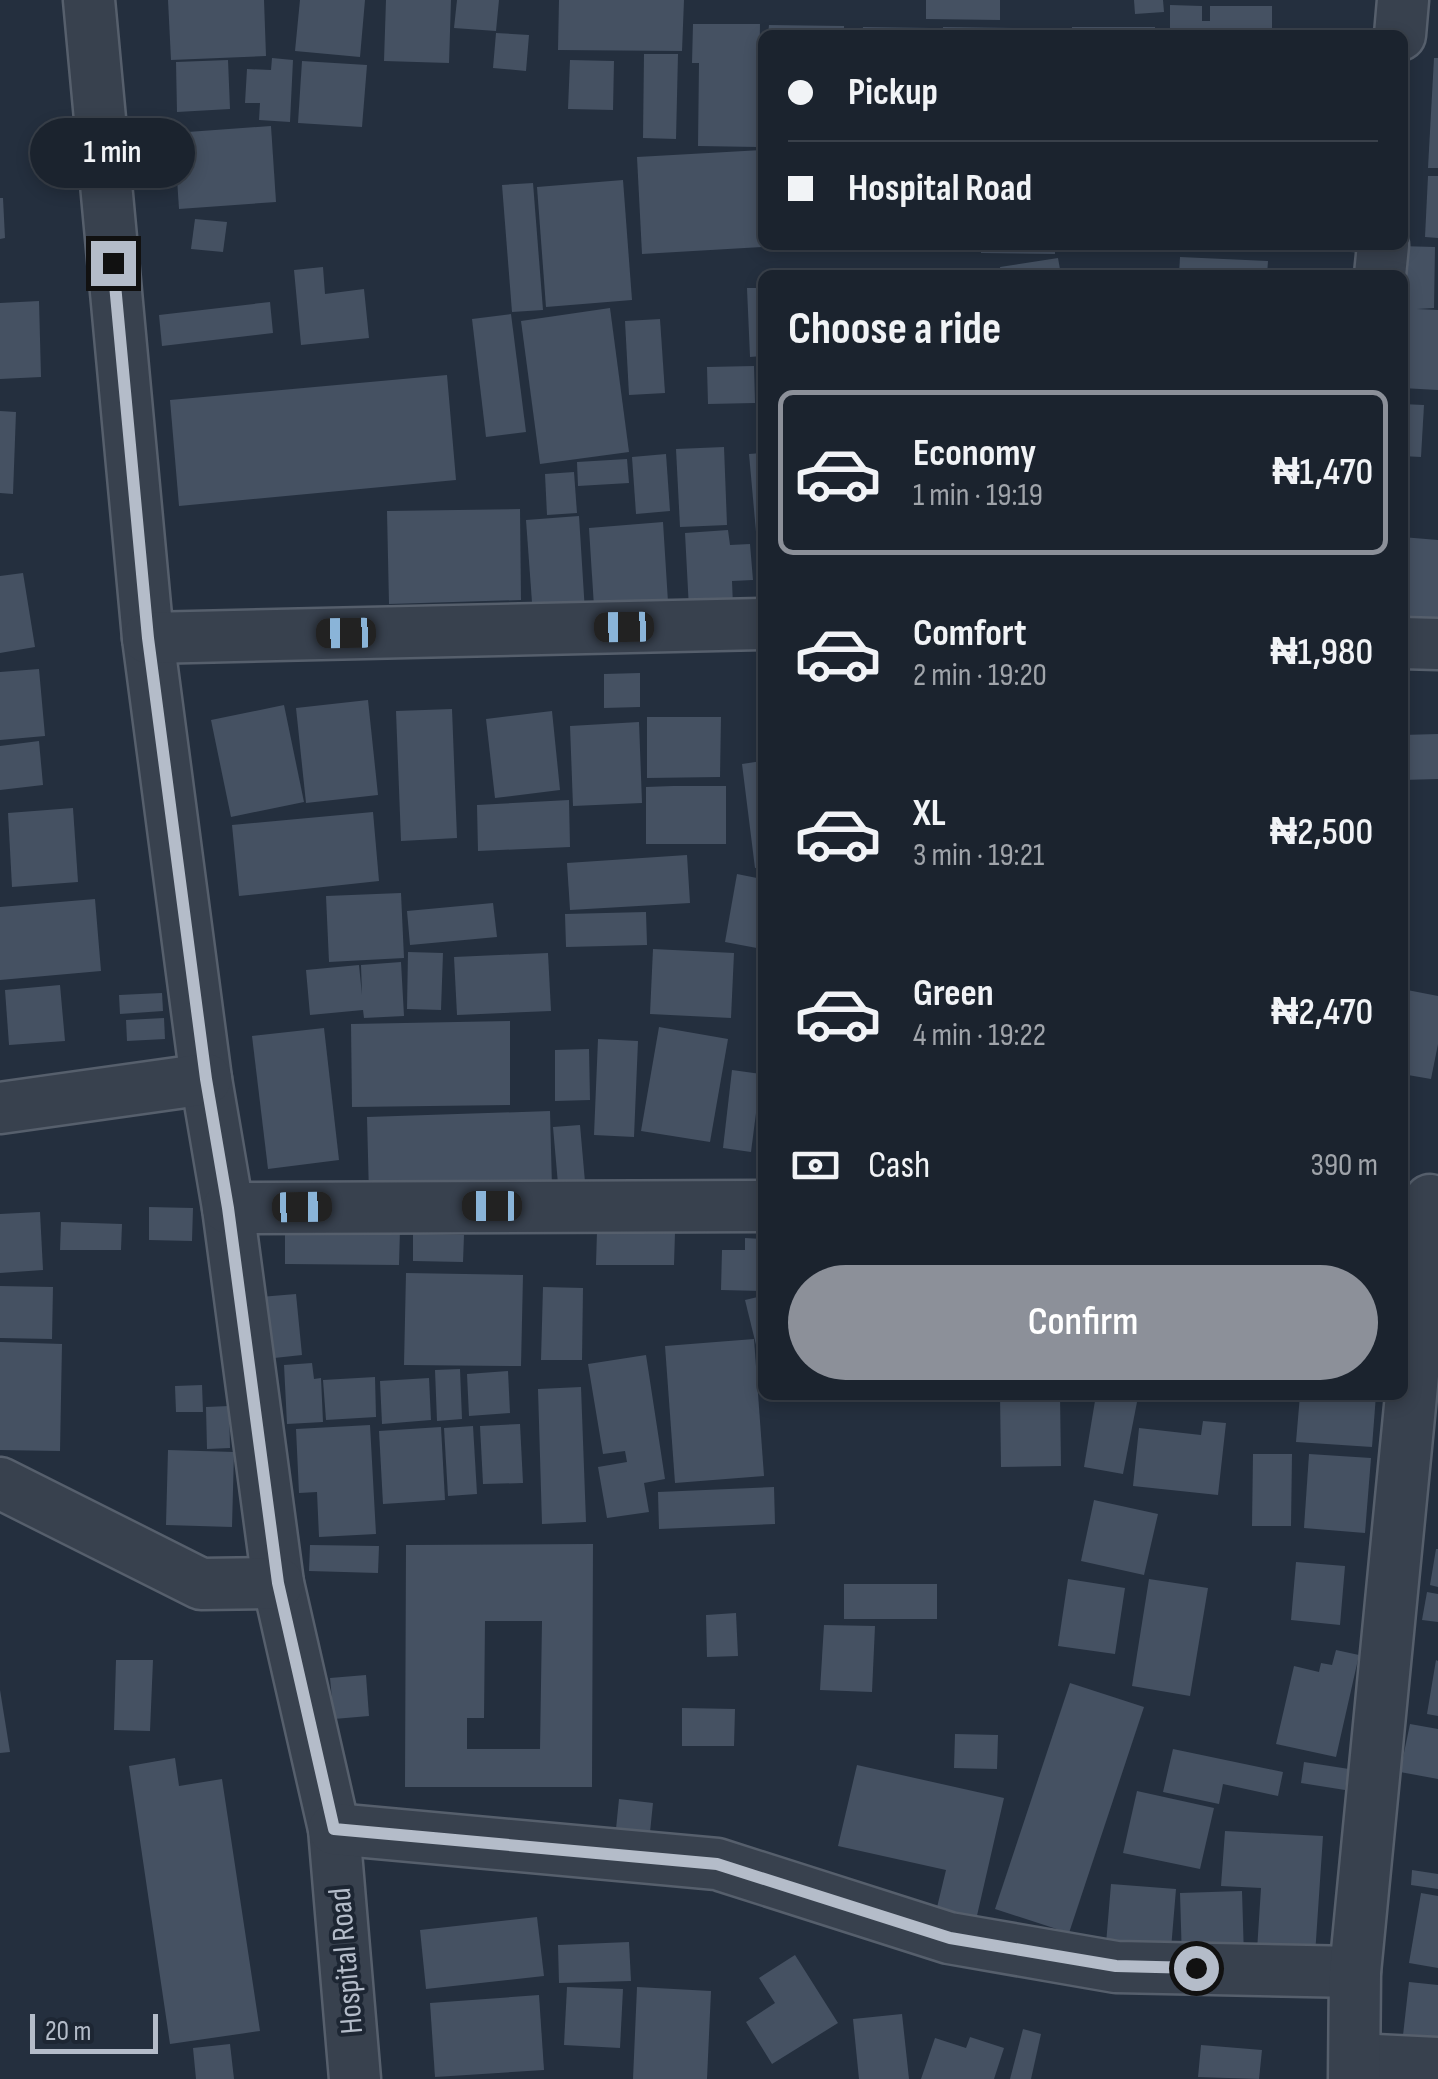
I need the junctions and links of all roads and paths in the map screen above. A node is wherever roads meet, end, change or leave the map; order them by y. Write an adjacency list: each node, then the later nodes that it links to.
1 (89, 0): 5 (street, Hospital Road)
2 (1403, 0): 3 (street)
3 (1400, 30)
4 (758, 624): 5 (street)
5 (148, 638): 8 (street, Hospital Road)
6 (1408, 644): 7 (street)
7 (1438, 644)
8 (206, 1079): 9 (street); 12 (street, Hospital Road)
9 (0, 1108)
10 (1424, 1199): 13 (street)
11 (758, 1206): 12 (street)
12 (228, 1208): 16 (street, Hospital Road)
13 (1408, 1376)
14 (1406, 1400): 18 (street)
15 (0, 1483): 16 (street)
16 (278, 1583): 17 (street, Hospital Road)
17 (334, 1829): 18 (street); 21 (street, Hospital Road)
18 (1354, 1972): 20 (street)
19 (1438, 2063): 20 (street)
20 (1354, 2069)
21 (356, 2079)

